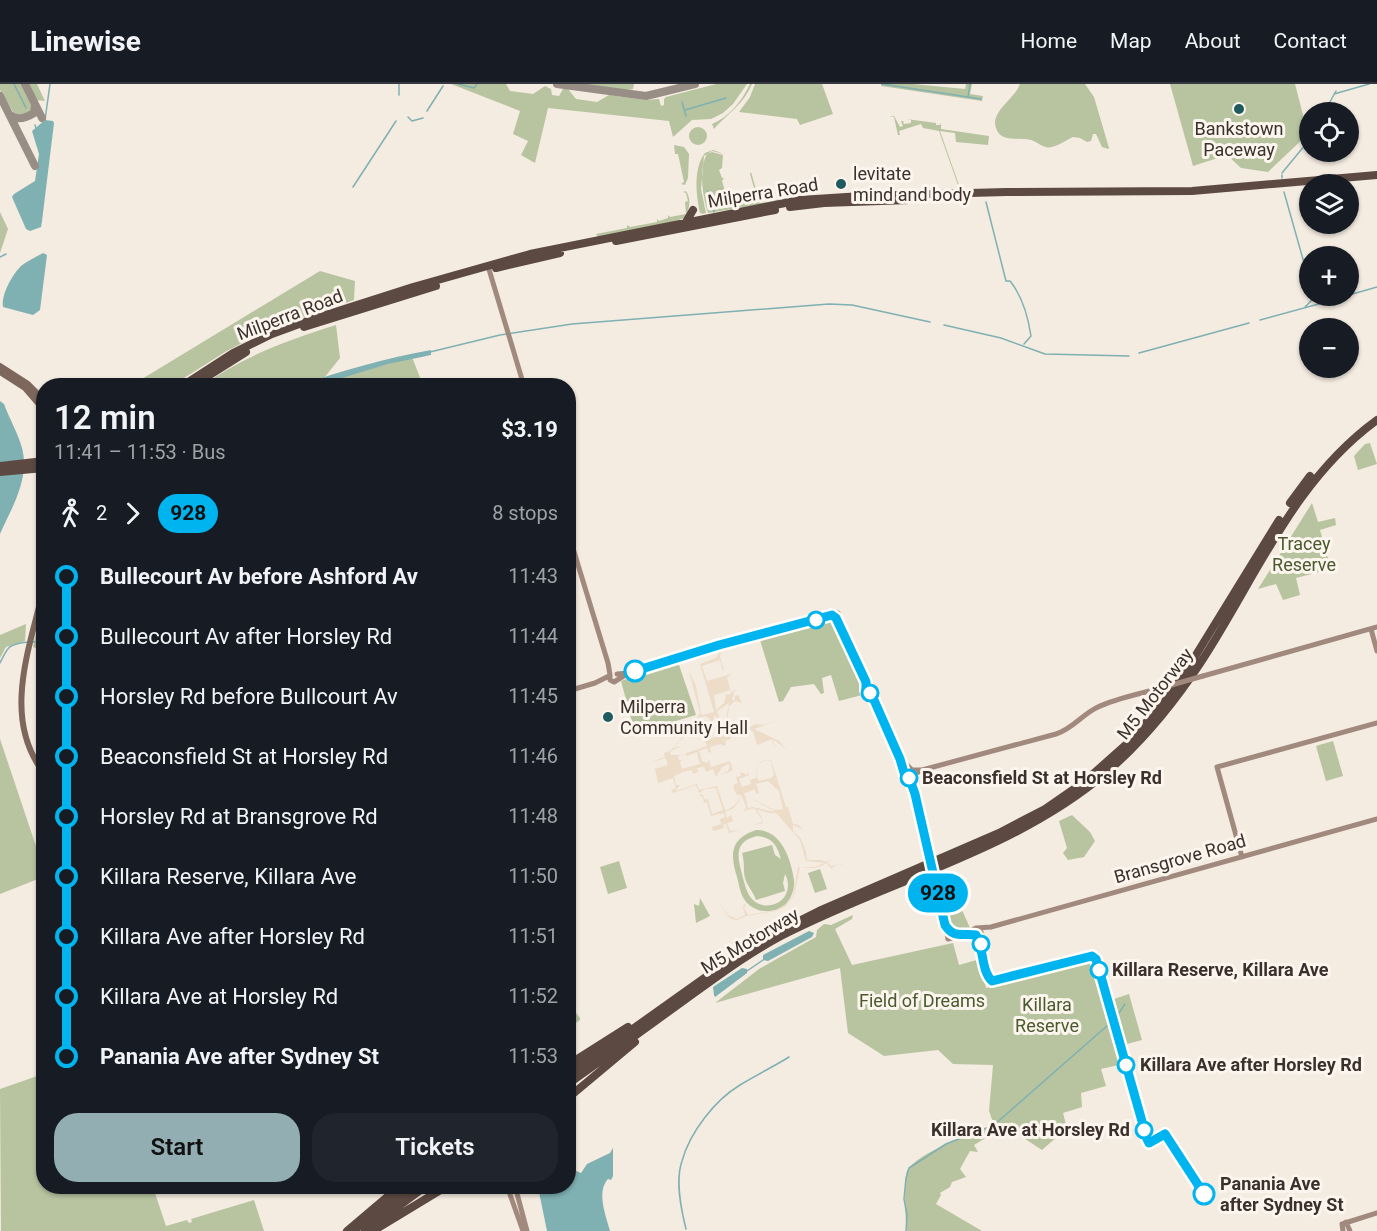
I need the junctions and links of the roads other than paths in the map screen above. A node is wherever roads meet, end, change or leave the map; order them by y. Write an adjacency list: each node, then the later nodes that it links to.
1 (1377, 175): 6 (highway, Milperra Road)
2 (1377, 180): 3 (highway)
3 (1359, 181)
4 (1299, 186): 7 (highway, Milperra Road)
5 (693, 210): 6 (highway)
6 (686, 222): 7 (highway, Milperra Road)
7 (489, 268): 10 (highway, Milperra Road); 11 (highway, Milperra Road); 12 (main road)
8 (0, 366): 13 (main road)
9 (0, 372): 14 (main road)
10 (194, 378)
11 (205, 378)
12 (522, 378)
13 (36, 392)
14 (36, 401)
15 (1377, 414): 35 (highway, M5 Motorway)
16 (1377, 420): 36 (highway, M5 Motorway)
17 (36, 465): 19 (highway)
18 (0, 466): 19 (highway)
19 (29, 466): 20 (highway)
20 (0, 472)
21 (576, 558): 25 (main road)
22 (36, 621): 29 (main road)
23 (1374, 628): 24 (main road); 30 (main road, bridge)
24 (1377, 651)
25 (613, 676): 26 (main road); 28 (main road)
26 (576, 689)
27 (1377, 723): 32 (main road)
28 (901, 759): 30 (main road); 30 (main road)
29 (36, 762)
30 (909, 773): 33 (main road, bridge)
31 (1377, 819): 32 (main road, Bransgrove Road)
32 (1242, 857): 34 (main road, Bransgrove Road)
33 (945, 925): 34 (main road); 34 (main road, Bransgrove Road)
34 (958, 936)
35 (710, 974): 37 (highway); 38 (highway, M5 Motorway)
36 (694, 994): 39 (highway, M5 Motorway); 40 (highway)
37 (576, 1060)
38 (576, 1069)
39 (576, 1078)
40 (576, 1091)
41 (391, 1194): 49 (highway)
42 (403, 1194): 50 (highway)
43 (415, 1194): 51 (highway)
44 (434, 1194): 52 (highway)
45 (510, 1194): 53 (main road)
46 (517, 1194): 53 (main road)
47 (1377, 1213): 48 (main road)
48 (1345, 1227)
49 (347, 1231)
50 (353, 1231)
51 (365, 1231)
52 (373, 1231)
53 (525, 1231)

